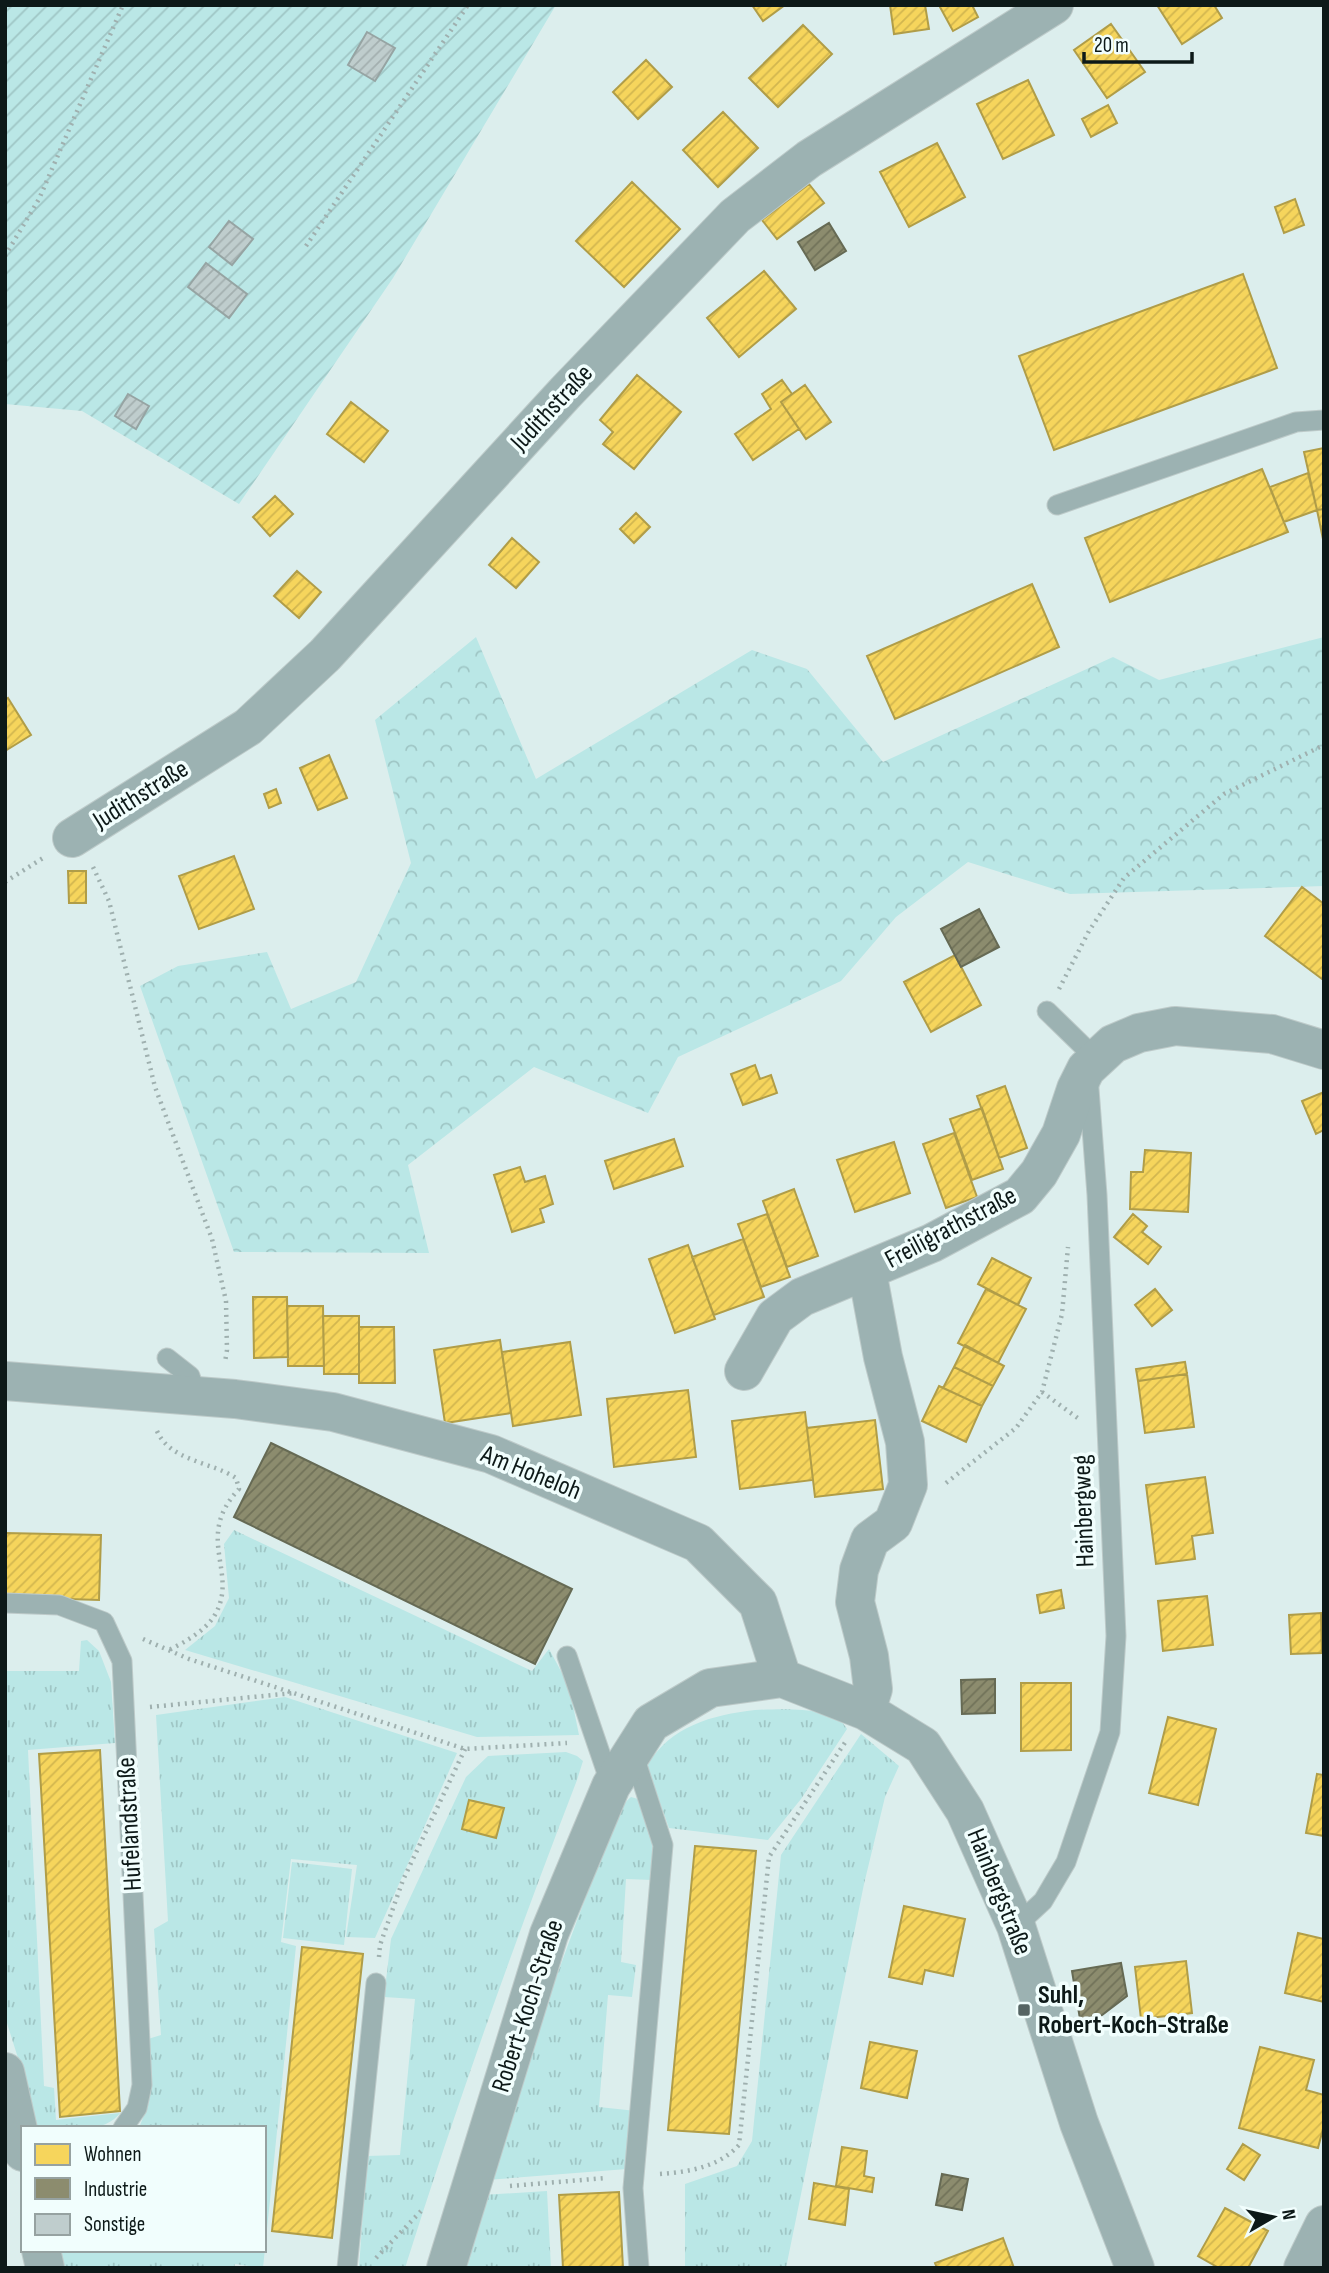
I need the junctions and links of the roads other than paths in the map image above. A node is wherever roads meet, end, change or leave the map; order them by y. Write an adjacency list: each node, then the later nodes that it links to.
1 (1054, 5): 4 (street, Judithstraße)
2 (1324, 420): 3 (lane)
3 (1057, 505)
4 (72, 838)
5 (1047, 1010): 7 (lane, Hainbergweg)
6 (1324, 1049): 7 (street, Freiligrathstraße)
7 (1086, 1069): 8 (street, Freiligrathstraße); 17 (lane, Hainbergweg)
8 (867, 1271): 9 (street, Freiligrathstraße); 14 (street, Freiligrathstraße)
9 (744, 1371)
10 (5, 1381): 13 (street, Am Hoheloh)
11 (5, 1603): 20 (lane, Hufelandstraße)
12 (567, 1656): 16 (lane)
13 (782, 1678): 14 (street, Robert-Koch-Straße); 15 (street, Robert-Koch-Straße)
14 (866, 1711): 17 (street, Hainbergstraße)
15 (633, 1753): 16 (street, Robert-Koch-Straße); 25 (lane)
16 (611, 1786): 24 (street, Robert-Koch-Straße)
17 (1016, 1926): 26 (street, Hainbergstraße)
18 (376, 1983): 23 (lane)
19 (5, 2072): 21 (street)
20 (125, 2126)
21 (21, 2143)
22 (1324, 2225): 27 (street)
23 (347, 2265)
24 (446, 2268)
25 (639, 2268)
26 (1135, 2268)
27 (1303, 2268)

